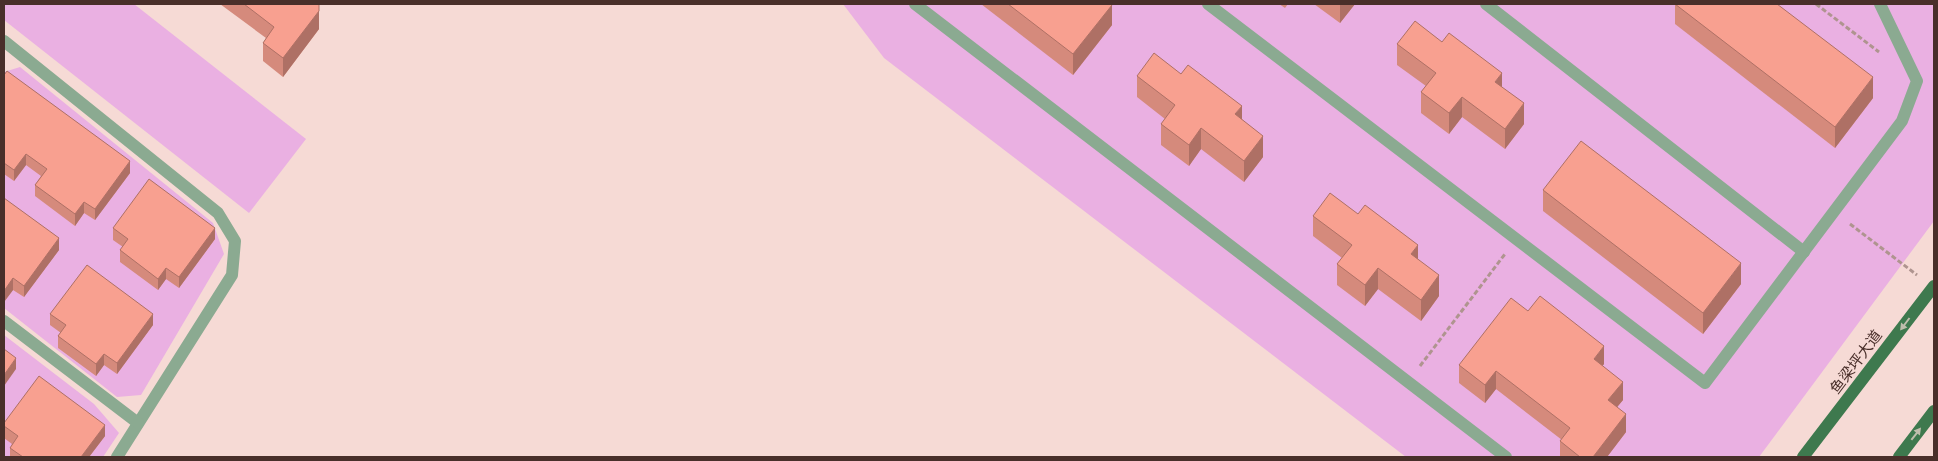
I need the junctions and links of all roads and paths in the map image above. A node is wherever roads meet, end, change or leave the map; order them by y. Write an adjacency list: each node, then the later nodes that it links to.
1 (915, 4): 13 (lane)
2 (1208, 4): 9 (lane)
3 (1486, 4): 10 (lane)
4 (1816, 4): 7 (path)
5 (1880, 4): 8 (lane)
6 (4, 41): 15 (lane)
7 (1886, 57)
8 (1834, 212): 10 (lane); 11 (path)
9 (1516, 239): 10 (lane); 13 (path)
10 (1804, 252)
11 (1934, 286): 18 (main road, 鱼梁坪大道, one-way to 18)
12 (4, 321): 15 (lane)
13 (1408, 382): 17 (lane)
14 (1934, 411): 19 (main road, one-way to 14)
15 (138, 423): 16 (lane)
16 (117, 457)
17 (1506, 457)
18 (1803, 457)
19 (1899, 457)

